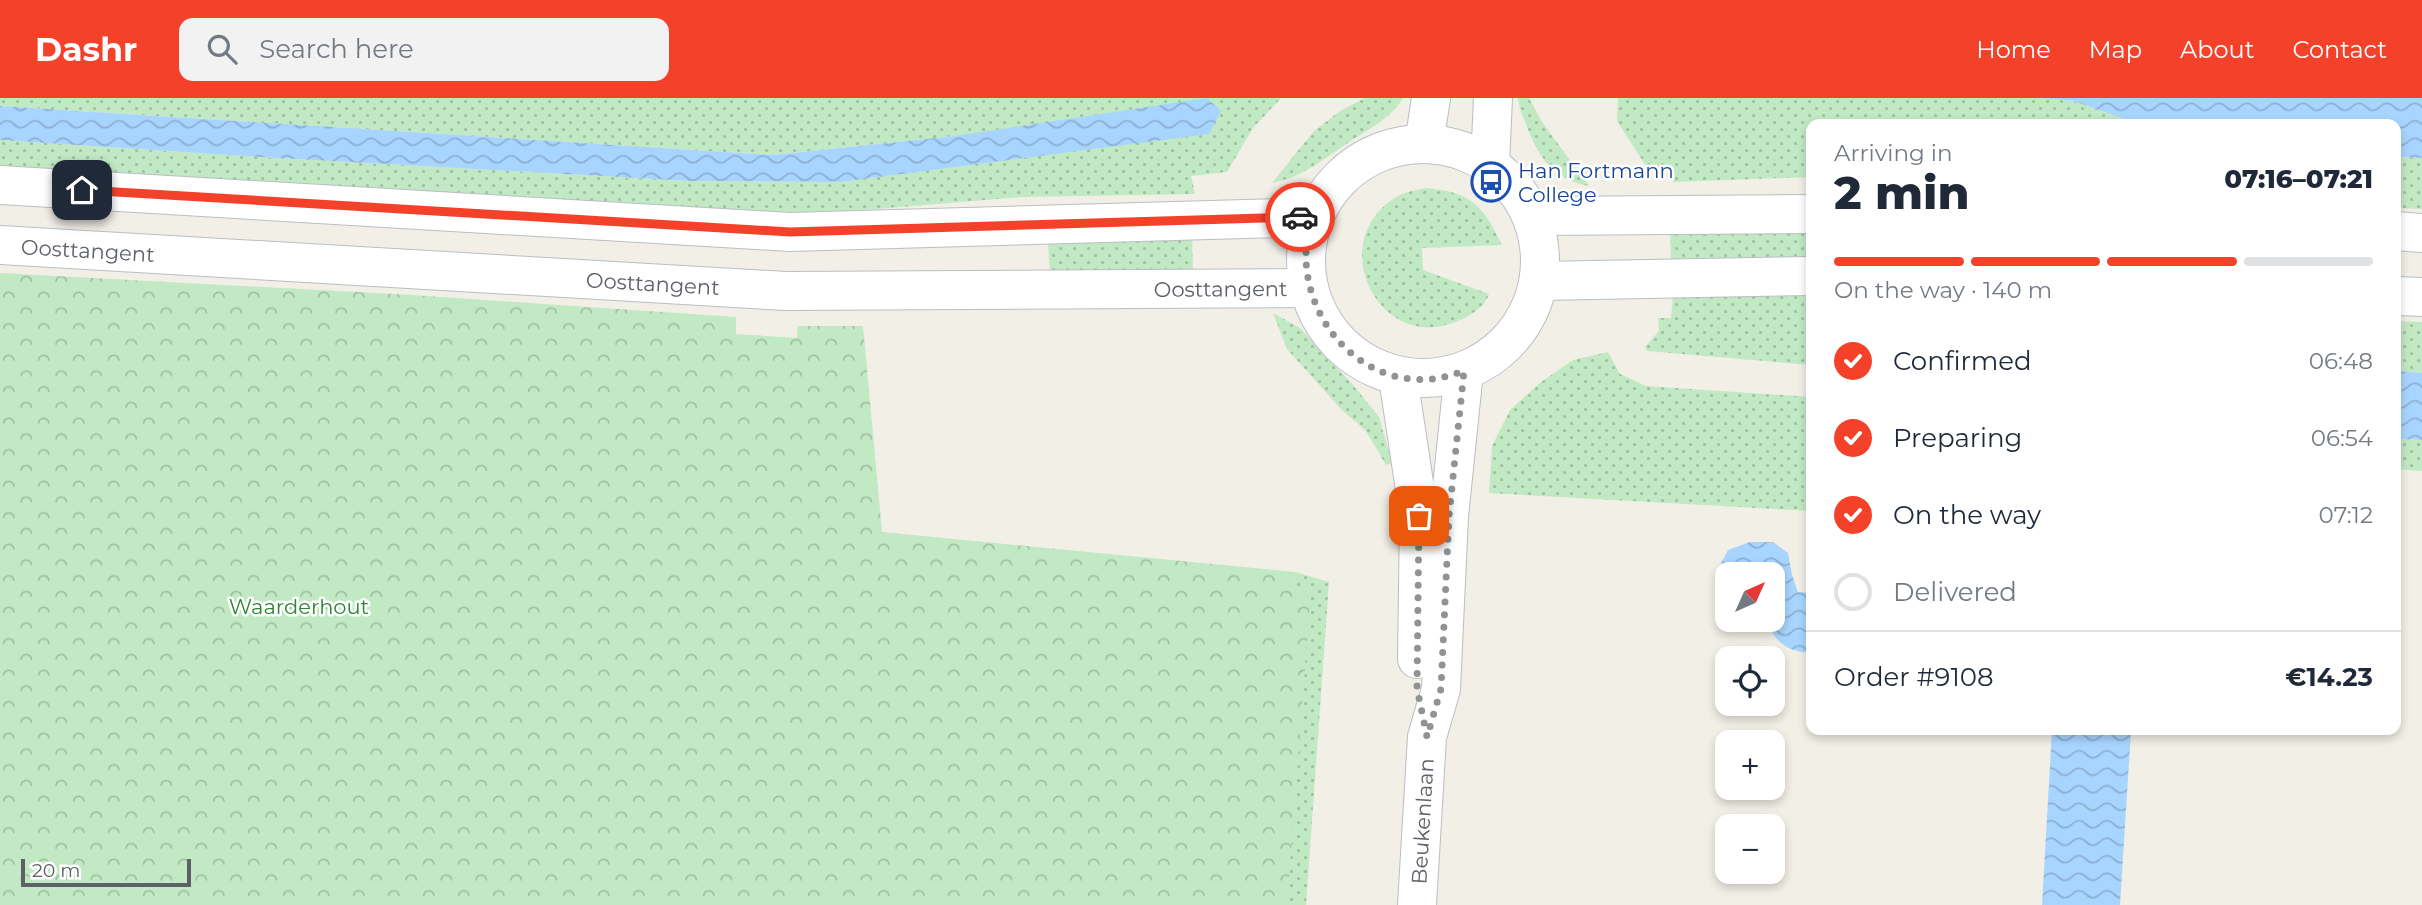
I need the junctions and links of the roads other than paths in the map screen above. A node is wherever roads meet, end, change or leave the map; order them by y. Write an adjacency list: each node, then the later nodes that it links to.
1 (1432, 98): 3 (main road)
2 (1493, 98): 4 (main road)
3 (1424, 144): 4 (main road); 8 (main road)
4 (1490, 164): 7 (main road)
5 (0, 185): 8 (main road)
6 (1806, 214): 7 (main road)
7 (1533, 216): 13 (main road)
8 (1314, 217): 14 (main road)
9 (2401, 231): 10 (main road)
10 (2422, 233)
11 (0, 245): 14 (main road, Oosttangent)
12 (1806, 276): 13 (main road)
13 (1540, 281): 17 (main road)
14 (1308, 288): 18 (main road)
15 (2401, 296): 16 (main road)
16 (2422, 297)
17 (1464, 371): 18 (main road); 19 (main road, Beukenlaan)
18 (1398, 377): 19 (main road, Beukenlaan)
19 (1427, 737): 20 (main road, Beukenlaan)
20 (1417, 905)

